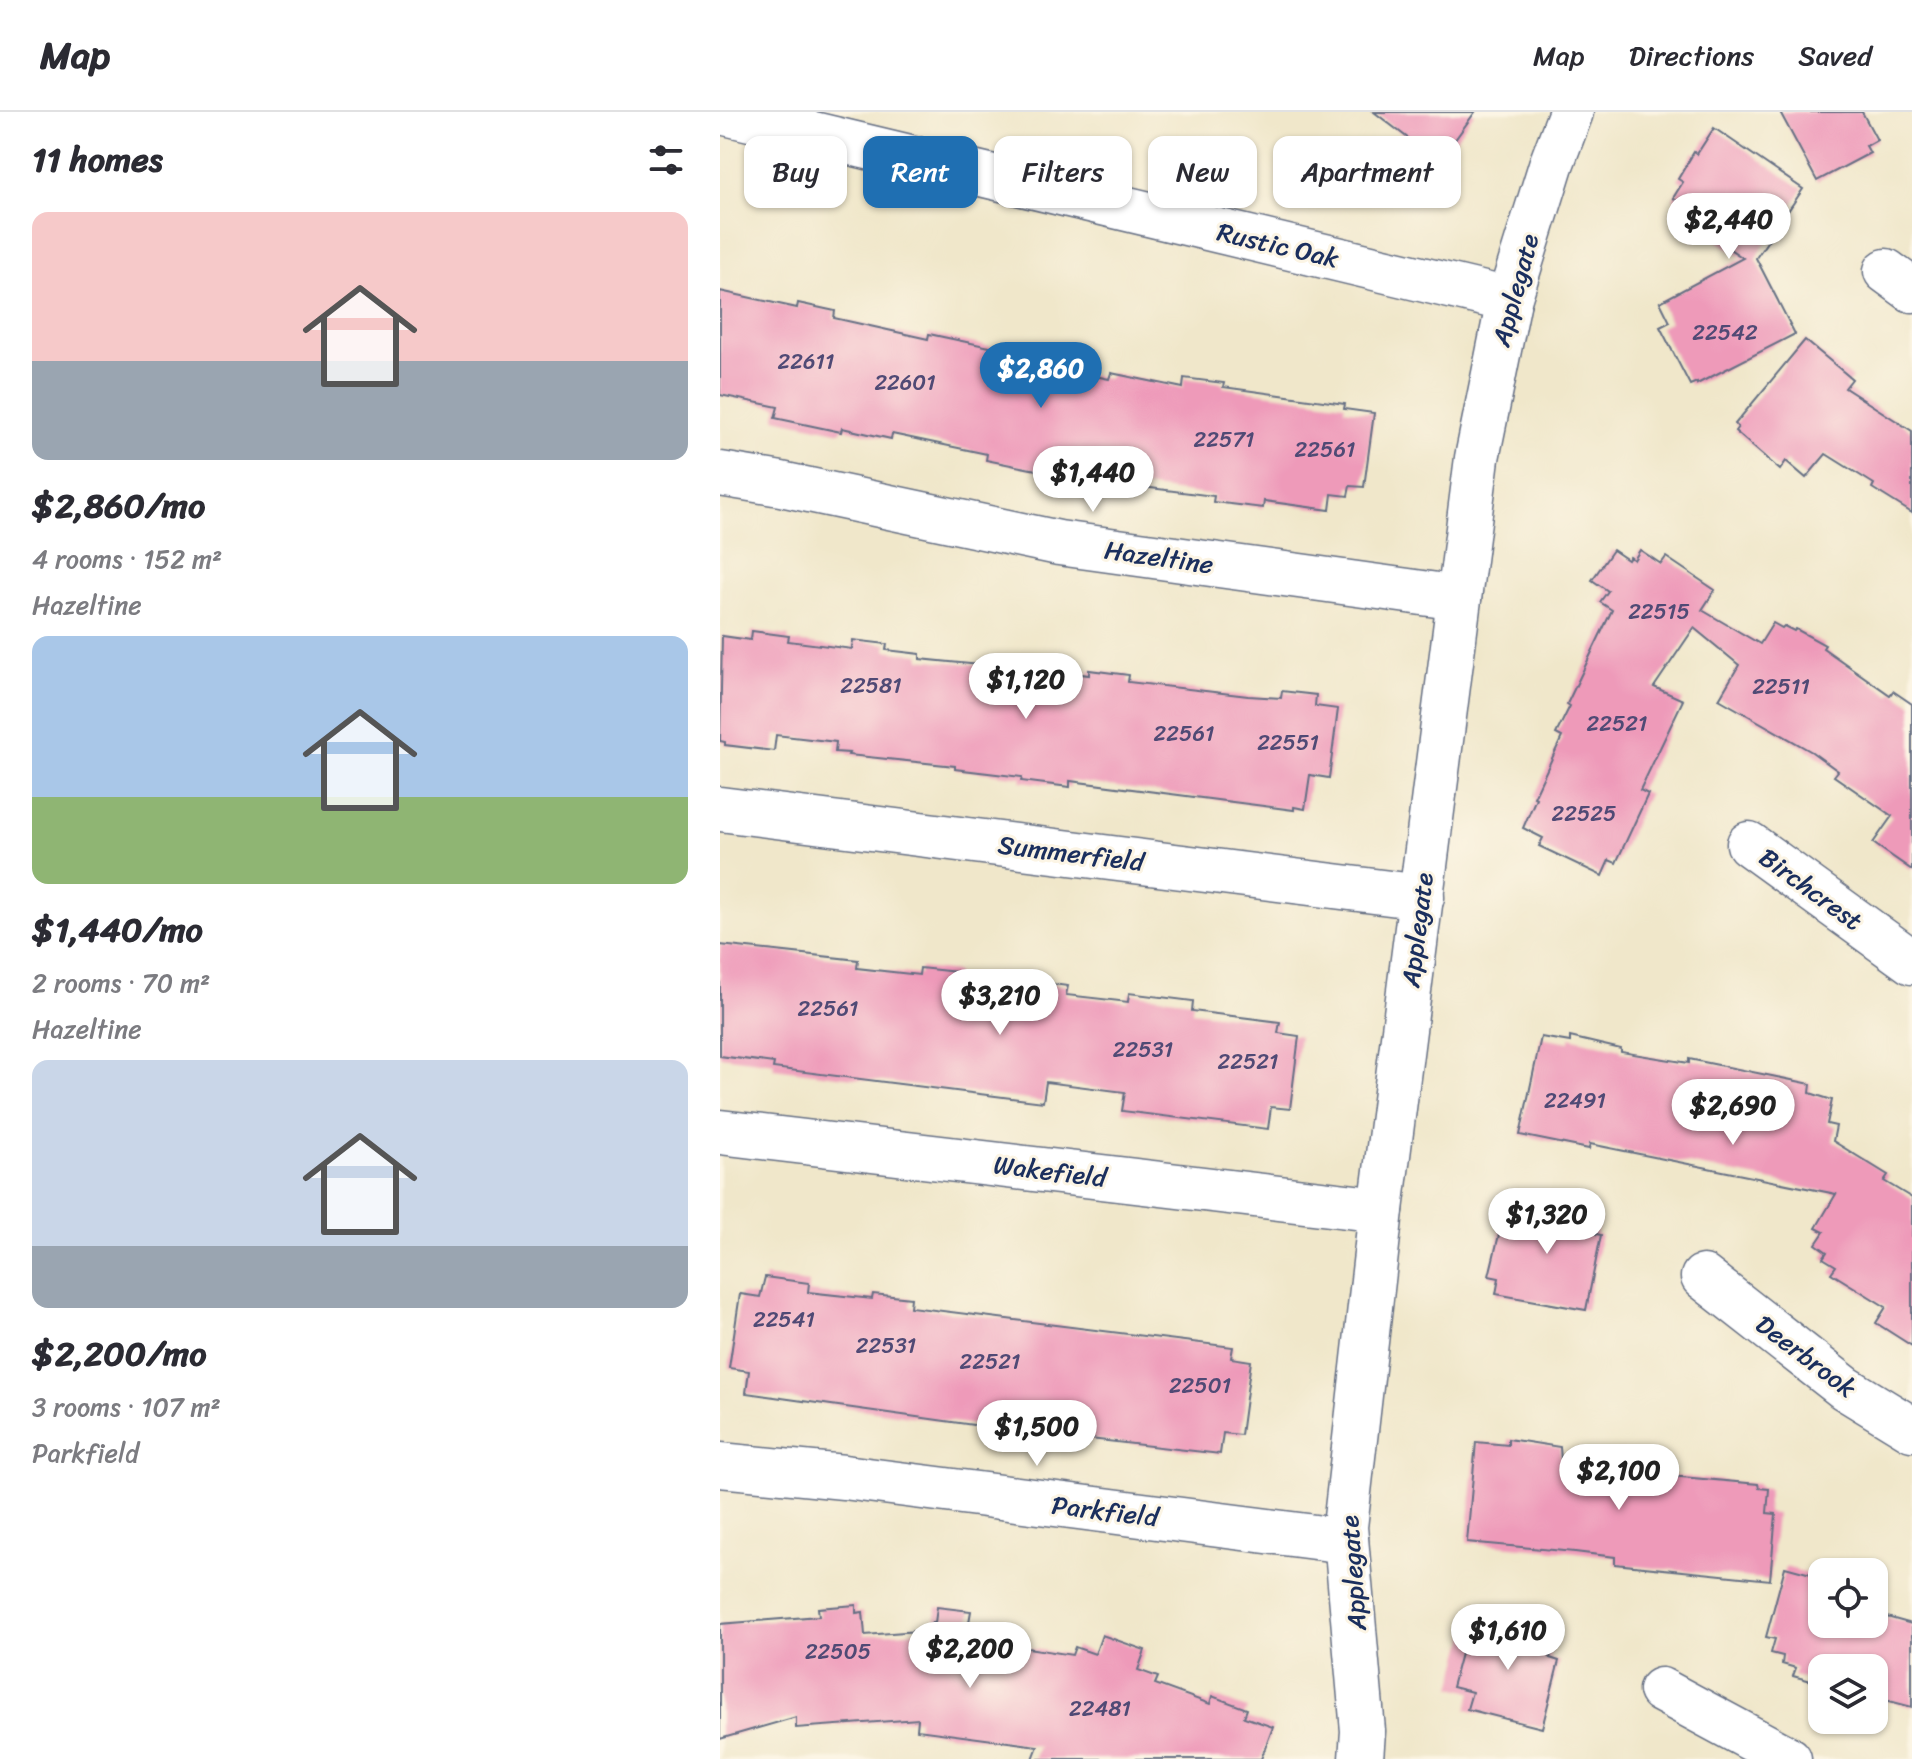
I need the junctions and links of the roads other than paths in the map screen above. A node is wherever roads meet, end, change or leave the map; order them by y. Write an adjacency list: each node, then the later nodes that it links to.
1 (721, 112): 3 (street, Rustic Oak)
2 (1571, 112): 4 (street, Applegate)
3 (778, 119): 4 (street, Rustic Oak)
4 (1509, 300): 6 (street, Applegate)
5 (720, 474): 6 (street, Hazeltine)
6 (1459, 598): 9 (street, Applegate)
7 (720, 809): 9 (street, Summerfield)
8 (1749, 844): 10 (street, Birchcrest)
9 (1422, 897): 12 (street, Applegate)
10 (1912, 962)
11 (720, 1132): 12 (street, Wakefield)
12 (1381, 1210): 16 (street, Applegate)
13 (1703, 1277): 14 (street, Deerbrook)
14 (1912, 1429)
15 (720, 1465): 16 (street, Parkfield)
16 (1346, 1541): 18 (street, Applegate)
17 (1661, 1690): 19 (street)
18 (1361, 1759)
19 (1789, 1759)

